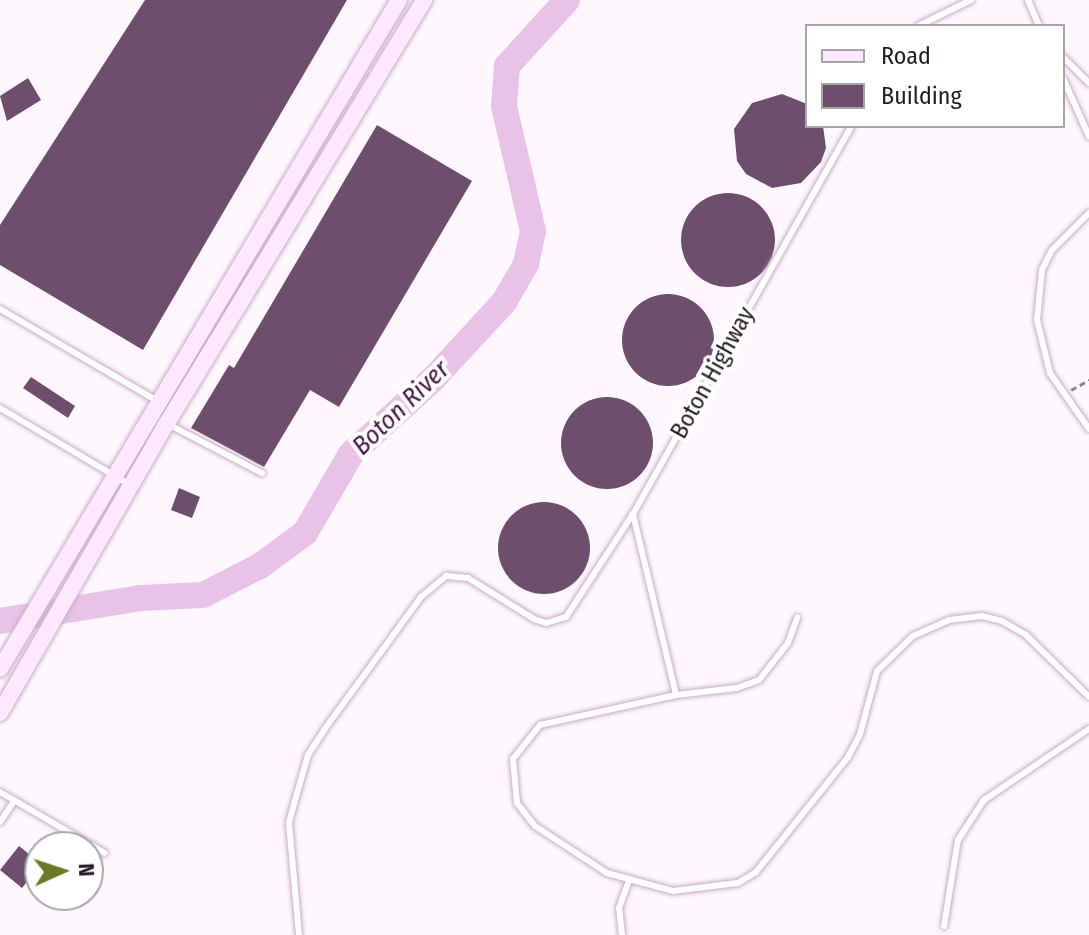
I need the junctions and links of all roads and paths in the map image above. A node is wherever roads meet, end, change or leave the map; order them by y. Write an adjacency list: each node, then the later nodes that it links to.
1 (399, 0): 16 (street)
2 (424, 0): 18 (street)
3 (971, 0): 5 (lane)
4 (1028, 0): 6 (lane)
5 (922, 24)
6 (1038, 24)
7 (1065, 59): 9 (lane)
8 (1065, 82): 11 (lane)
9 (1089, 83)
10 (851, 128): 23 (lane, Boton Highway)
11 (1089, 136)
12 (1089, 213): 15 (lane)
13 (0, 309): 16 (lane)
14 (1089, 380): 15 (path)
15 (1065, 393): 19 (lane)
16 (156, 400): 21 (street)
17 (0, 408): 21 (lane)
18 (167, 423): 20 (lane); 22 (street)
19 (1089, 429)
20 (262, 473)
21 (113, 474): 22 (lane); 25 (street)
22 (130, 485): 28 (street)
23 (633, 514): 26 (lane); 36 (lane, Boton Highway)
24 (797, 618): 26 (lane)
25 (0, 669)
26 (676, 695): 34 (lane)
27 (1089, 697): 34 (lane)
28 (2, 710)
29 (1089, 729): 35 (lane)
30 (0, 792): 31 (lane)
31 (14, 801): 32 (lane); 33 (lane)
32 (0, 822)
33 (105, 853)
34 (629, 880): 37 (lane)
35 (944, 926)
36 (299, 935)
37 (622, 935)

